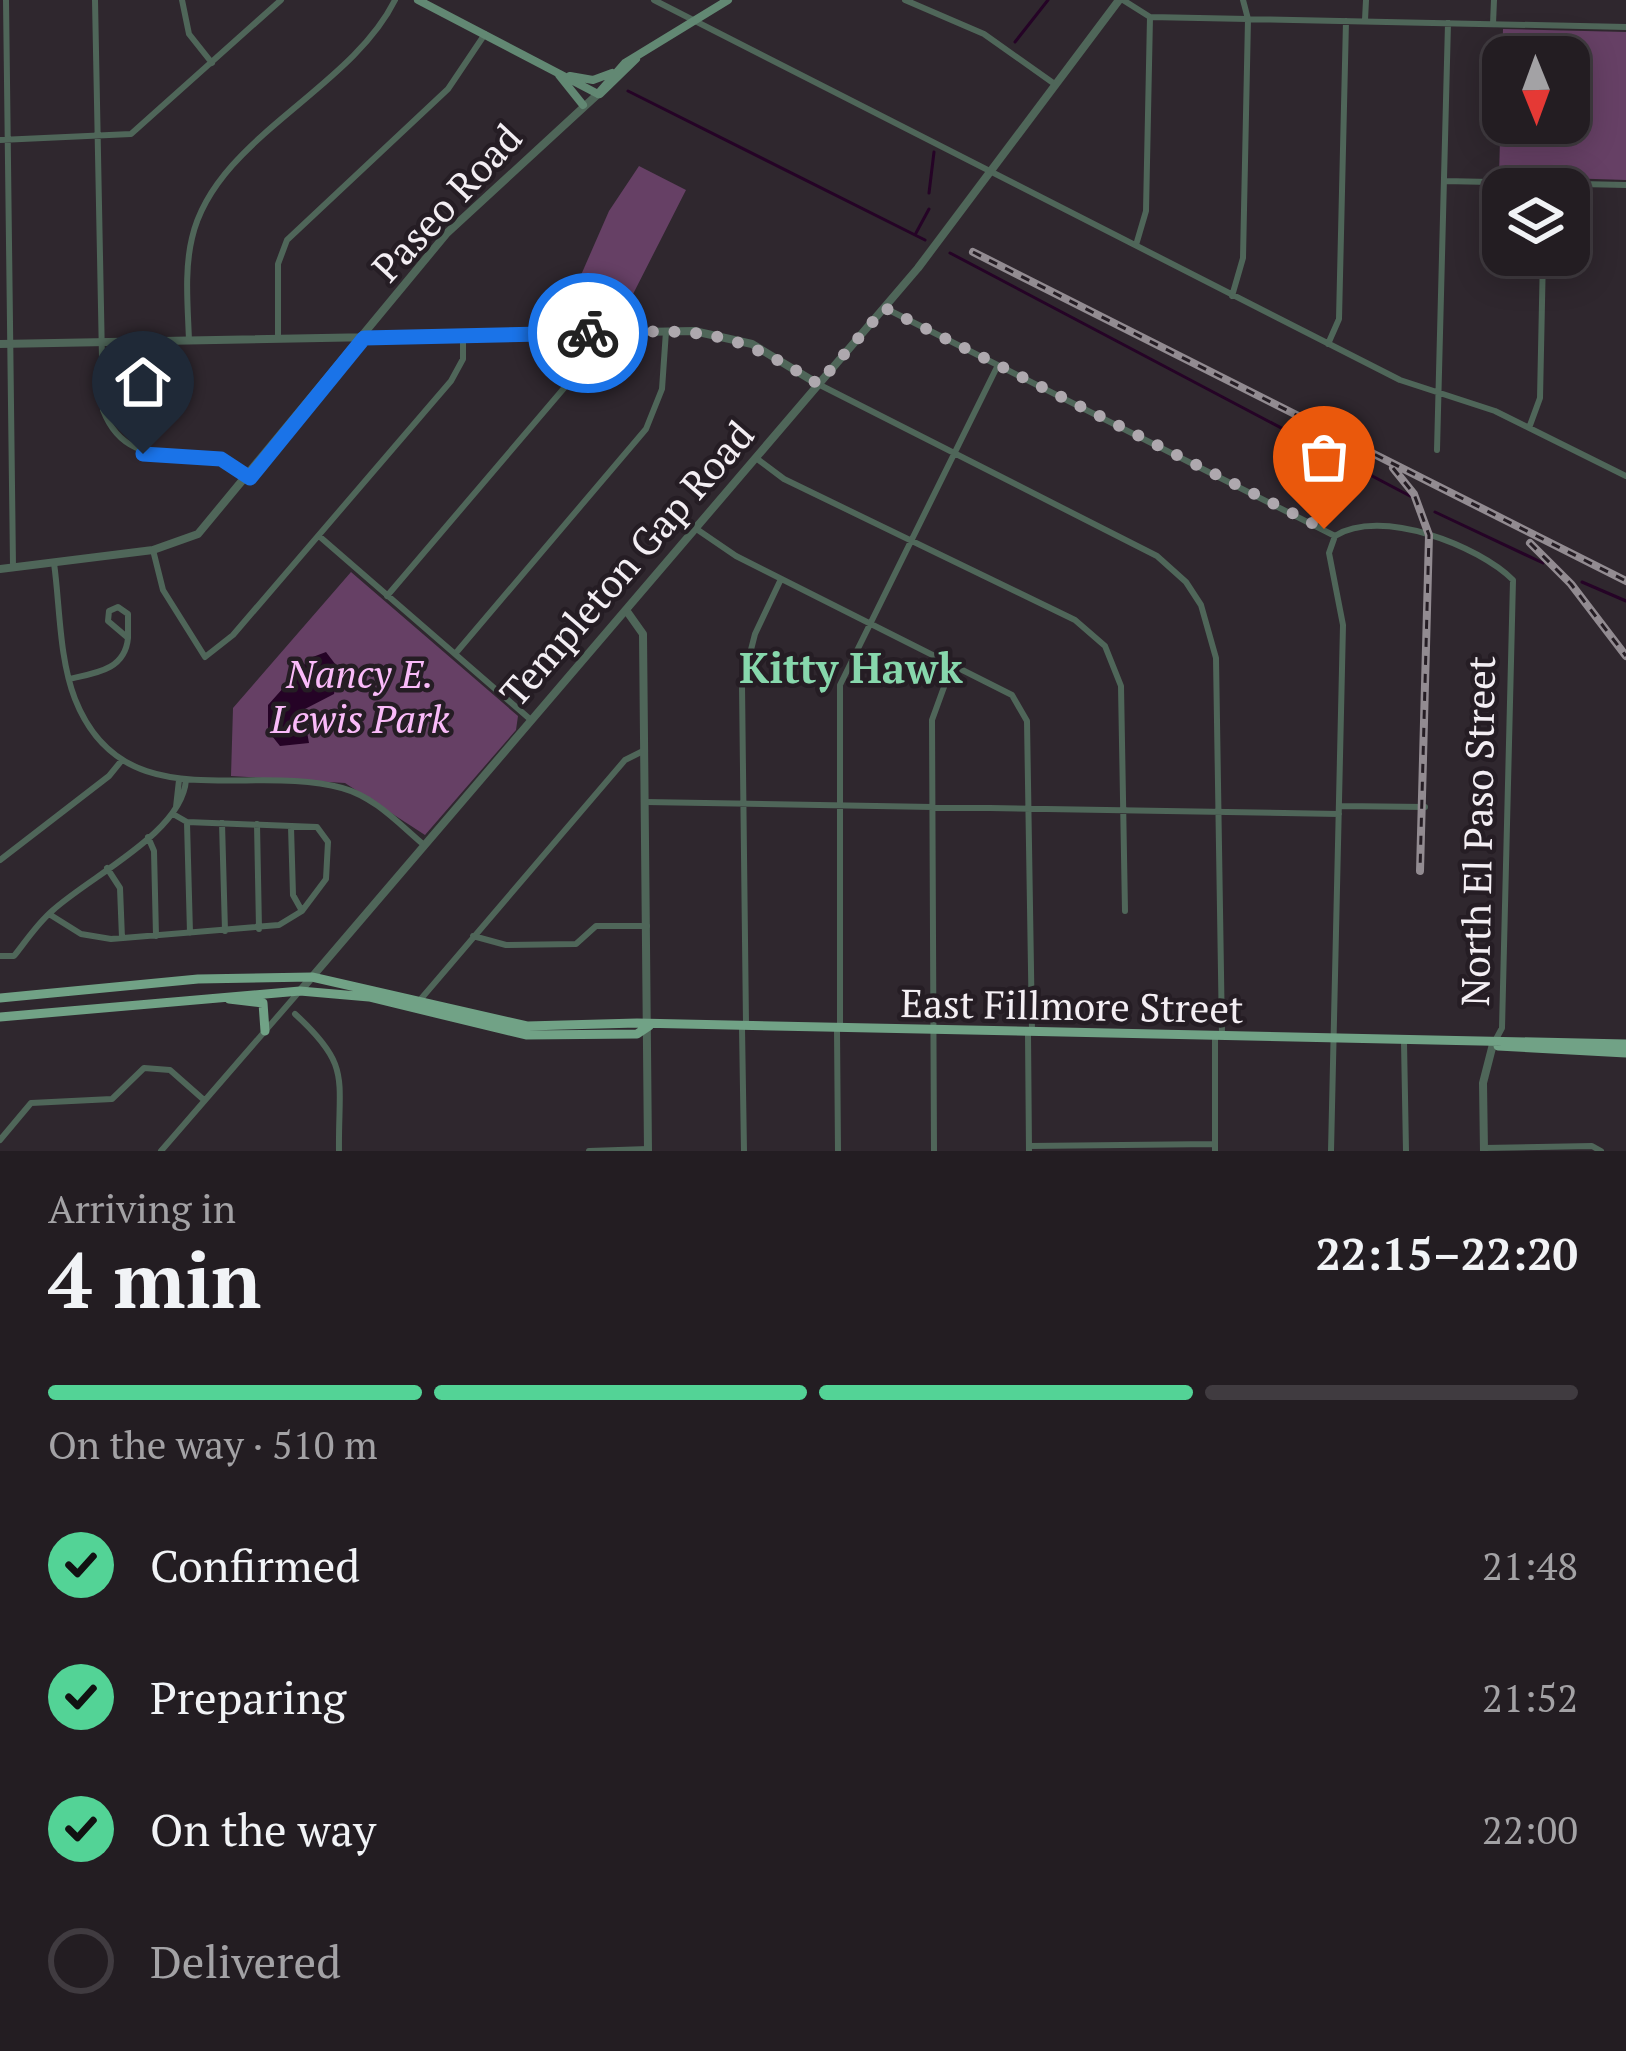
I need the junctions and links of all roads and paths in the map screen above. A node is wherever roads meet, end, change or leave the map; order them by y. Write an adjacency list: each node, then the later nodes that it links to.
1 (6, 0): 32 (street)
2 (95, 0): 31 (street)
3 (182, 0): 24 (street)
4 (280, 0): 24 (street)
5 (395, 0): 47 (street)
6 (418, 0): 22 (main road)
7 (654, 0): 15 (street)
8 (728, 0): 15 (main road, Paseo Road)
9 (905, 0): 28 (street)
10 (1121, 0): 14 (street); 28 (street, Templeton Gap Road)
11 (1243, 0): 16 (street)
12 (1366, 0): 18 (street)
13 (1494, 0): 20 (street)
14 (1150, 16): 16 (street); 38 (street)
15 (692, 19): 23 (main road, Paseo Road); 33 (street)
16 (1248, 19): 17 (street); 40 (street)
17 (1346, 21): 18 (street); 50 (street)
18 (1365, 22): 19 (street)
19 (1448, 23): 20 (street); 34 (street)
20 (1493, 24): 21 (street)
21 (1626, 27)
22 (485, 34): 26 (main road); 46 (street)
23 (636, 58): 25 (main road, Paseo Road); 29 (main road, Paseo Road)
24 (212, 63): 31 (street)
25 (620, 66): 27 (main road); 29 (main road, Paseo Road)
26 (554, 69): 27 (main road); 30 (main road)
27 (568, 76): 29 (main road)
28 (1057, 85): 33 (street, Templeton Gap Road)
29 (598, 94): 30 (street, Paseo Road)
30 (584, 105): 45 (street, Paseo Road)
31 (98, 138): 32 (street); 48 (street)
32 (4, 140): 49 (street)
33 (993, 174): 38 (street); 41 (street, Templeton Gap Road)
34 (1444, 181): 35 (street); 53 (street)
35 (1482, 183)
36 (1590, 185): 37 (street)
37 (1626, 185)
38 (1135, 246): 40 (street)
39 (1543, 276): 54 (street)
40 (1232, 296): 50 (street)
41 (885, 308): 51 (street); 52 (street, Templeton Gap Road)
42 (666, 331): 43 (street); 52 (street); 73 (street)
43 (575, 333): 44 (street); 69 (street)
44 (463, 336): 45 (street); 61 (street)
45 (364, 338): 46 (street); 59 (street, Paseo Road)
46 (278, 339): 47 (street)
47 (189, 341): 48 (street)
48 (100, 343): 49 (street); 59 (street)
49 (6, 344): 66 (street)
50 (1328, 344): 53 (street)
51 (997, 367): 56 (street); 63 (street)
52 (818, 384): 56 (street); 57 (street, Templeton Gap Road)
53 (1439, 394): 54 (street); 55 (street)
54 (1529, 428): 58 (street)
55 (1437, 450)
56 (953, 452): 62 (street); 89 (street)
57 (756, 458): 60 (street, Templeton Gap Road); 62 (street)
58 (1626, 476)
59 (250, 478): 64 (street, Paseo Road)
60 (695, 528): 68 (street); 70 (street, Templeton Gap Road)
61 (319, 536): 64 (street); 69 (street)
62 (909, 539): 71 (street); 88 (street)
63 (1333, 539): 85 (street); 126 (street, North El Paso Street)
64 (153, 550): 65 (street, Paseo Road)
65 (54, 563): 66 (street, Paseo Road); 75 (street)
66 (13, 568): 67 (street, Paseo Road)
67 (0, 569)
68 (781, 579): 71 (street); 81 (street)
69 (387, 596): 73 (street)
70 (626, 610): 76 (street, Templeton Gap Road); 77 (street)
71 (867, 622): 74 (street); 82 (street)
72 (128, 638): 72 (street); 75 (street)
73 (455, 654): 76 (street)
74 (952, 665): 84 (street); 87 (street)
75 (69, 679): 78 (street)
76 (531, 720): 95 (street, Templeton Gap Road)
77 (645, 749): 80 (street); 106 (street)
78 (123, 759): 79 (street); 96 (street)
79 (183, 780): 86 (street); 95 (street)
80 (646, 802): 81 (street); 101 (street)
81 (743, 804): 82 (street); 117 (street)
82 (838, 806): 84 (street); 118 (street)
83 (1425, 807): 85 (street)
84 (933, 809): 87 (street); 120 (street)
85 (1340, 810): 89 (street); 123 (street)
86 (175, 811): 90 (street); 94 (street)
87 (1028, 811): 88 (street); 121 (street)
88 (1124, 813): 89 (street); 99 (street)
89 (1219, 813): 122 (street)
90 (187, 822): 91 (street); 104 (street)
91 (222, 823): 92 (street); 103 (street)
92 (257, 824): 93 (street); 102 (street)
93 (291, 826): 98 (street); 98 (street)
94 (148, 837): 97 (street); 105 (street)
95 (424, 845): 109 (street, Templeton Gap Road)
96 (0, 860)
97 (107, 868): 100 (street); 107 (street)
98 (302, 910): 102 (street)
99 (1125, 911)
100 (49, 914): 107 (street); 108 (street)
101 (647, 926): 106 (street); 116 (street)
102 (259, 929): 103 (street)
103 (225, 931): 104 (street)
104 (190, 933): 105 (street)
105 (156, 936): 107 (street)
106 (473, 936): 113 (street)
107 (122, 938)
108 (4, 957)
109 (312, 977): 110 (street, Templeton Gap Road); 112 (main road, East Fillmore Street); 113 (main road, East Fillmore Street)
110 (300, 991): 111 (main road, East Fillmore Street); 116 (main road, East Fillmore Street); 119 (street, Templeton Gap Road)
111 (206, 996): 115 (main road, East Fillmore Street); 119 (main road)
112 (0, 998)
113 (420, 1000): 116 (main road, East Fillmore Street)
114 (296, 1014): 136 (street)
115 (0, 1017)
116 (649, 1027): 117 (main road, East Fillmore Street); 133 (street)
117 (744, 1028): 118 (main road, East Fillmore Street); 138 (street)
118 (838, 1030): 120 (main road, East Fillmore Street); 139 (street)
119 (265, 1031): 128 (street, Templeton Gap Road)
120 (935, 1033): 121 (main road, East Fillmore Street); 140 (street)
121 (1030, 1034): 122 (main road, East Fillmore Street); 131 (street)
122 (1219, 1038): 123 (main road, East Fillmore Street); 130 (street)
123 (1332, 1041): 124 (main road, East Fillmore Street); 141 (street)
124 (1404, 1042): 126 (main road, East Fillmore Street); 142 (street)
125 (1626, 1044): 126 (main road, East Fillmore Street)
126 (1493, 1045): 127 (main road, East Fillmore Street); 132 (street, North El Paso Street)
127 (1626, 1053)
128 (204, 1100): 129 (street); 135 (street, Templeton Gap Road)
129 (0, 1140)
130 (1215, 1147): 131 (street)
131 (1029, 1149)
132 (1484, 1149): 134 (street)
133 (648, 1150): 137 (street)
134 (1601, 1150)
135 (161, 1151)
136 (338, 1151)
137 (589, 1151)
138 (744, 1151)
139 (838, 1151)
140 (934, 1151)
141 (1331, 1151)
142 (1406, 1151)

